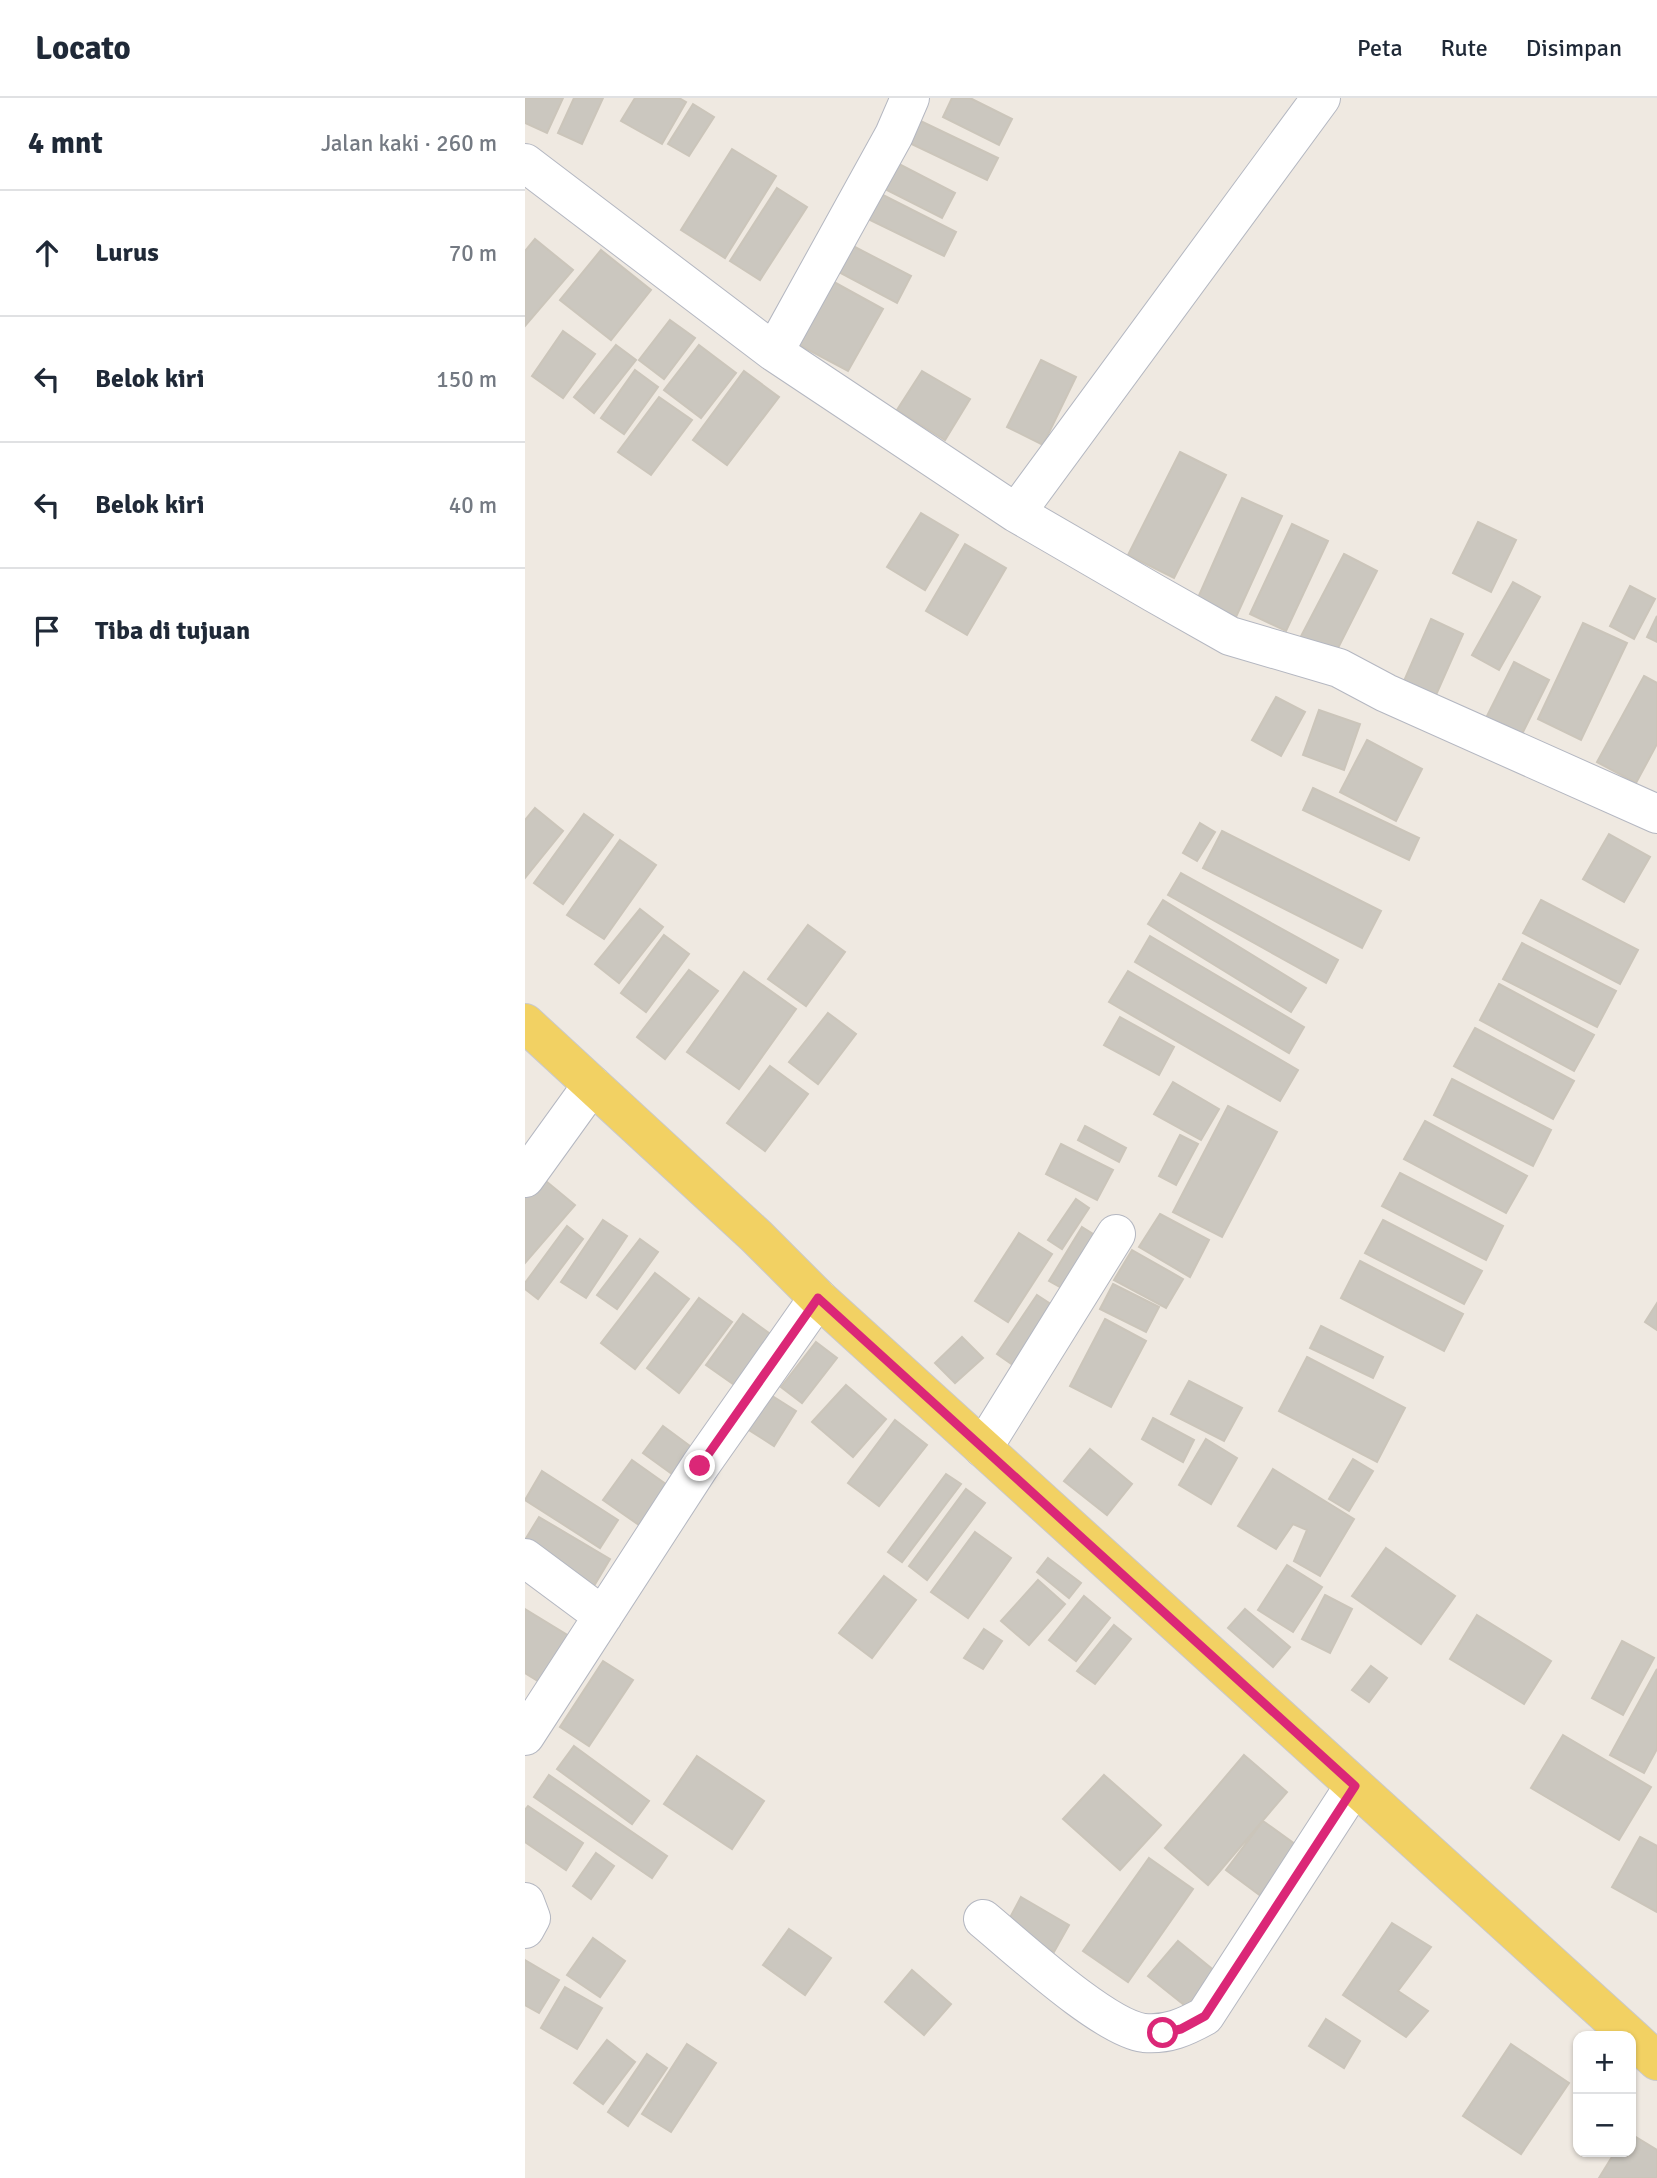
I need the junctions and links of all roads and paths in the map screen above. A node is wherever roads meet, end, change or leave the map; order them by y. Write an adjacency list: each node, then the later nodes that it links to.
1 (910, 98): 4 (street)
2 (1321, 98): 5 (street)
3 (525, 163): 4 (street)
4 (774, 352): 5 (street)
5 (1016, 513): 6 (street)
6 (1657, 814)
7 (525, 1023): 8 (main road)
8 (592, 1085): 9 (street); 11 (main road)
9 (525, 1178)
10 (1116, 1234): 12 (street)
11 (818, 1298): 12 (main road); 14 (street)
12 (983, 1448): 16 (main road)
13 (525, 1558): 14 (street)
14 (603, 1616): 15 (street)
15 (525, 1736)
16 (1355, 1786): 18 (street); 20 (main road)
17 (525, 1902): 19 (street)
18 (983, 1919)
19 (525, 1929)
20 (1623, 2031)
21 (1636, 2042): 22 (main road)
22 (1657, 2061)

